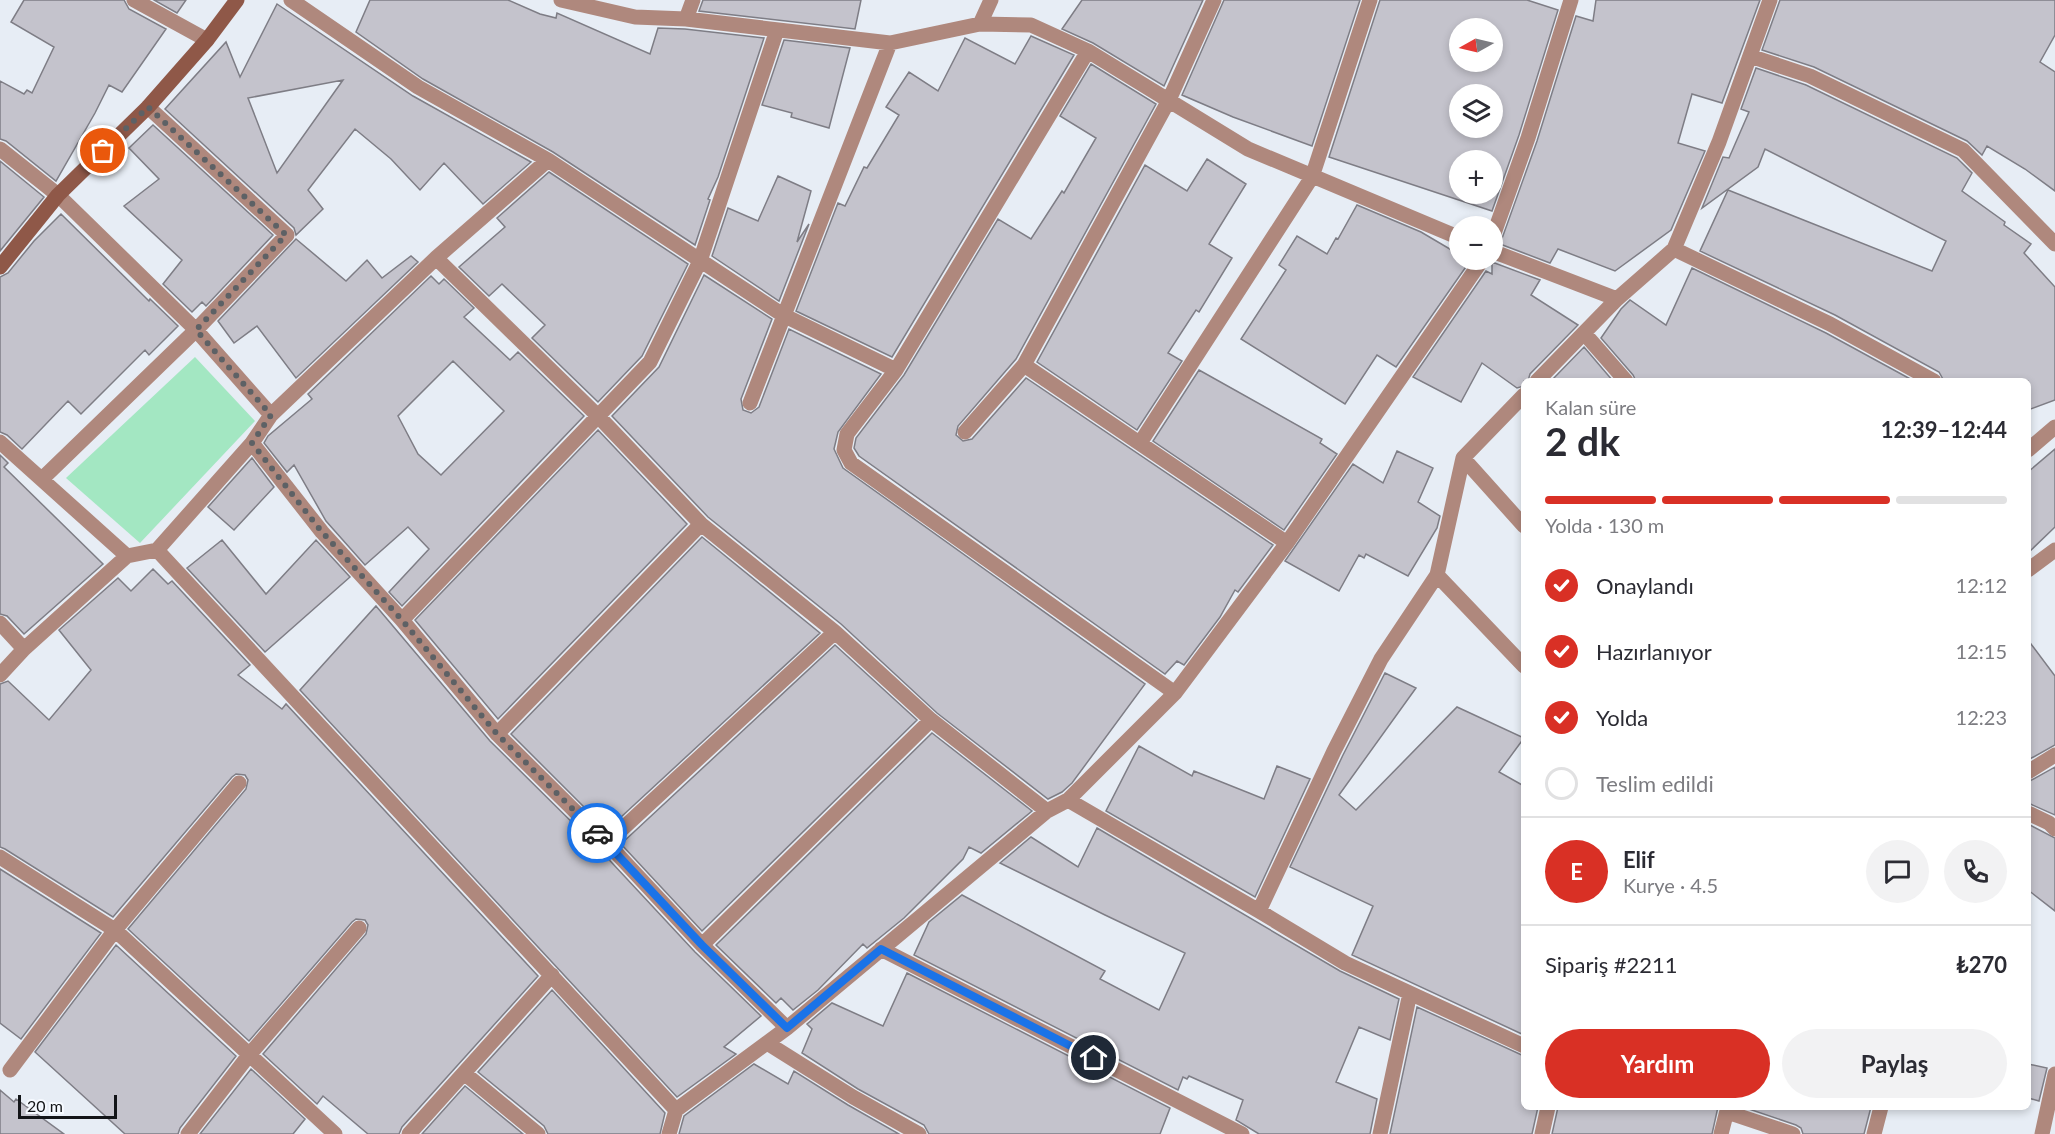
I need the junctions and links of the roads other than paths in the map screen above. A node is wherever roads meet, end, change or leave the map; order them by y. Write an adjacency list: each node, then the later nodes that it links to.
1 (134, 0): 14 (street)
2 (237, 0): 14 (main road)
3 (291, 0): 21 (street)
4 (561, 0): 11 (street)
5 (693, 0): 11 (street)
6 (991, 0): 12 (street)
7 (1214, 0): 18 (street)
8 (1370, 0): 22 (street)
9 (1571, 0): 24 (street)
10 (1770, 0): 17 (street)
11 (686, 19): 13 (street)
12 (980, 24): 15 (street); 16 (street)
13 (777, 30): 15 (street); 30 (street)
14 (207, 40): 19 (main road)
15 (890, 43): 34 (street)
16 (1088, 51): 18 (street); 38 (street)
17 (1750, 56): 26 (street); 27 (street)
18 (1169, 100): 22 (street); 37 (street)
19 (148, 107): 23 (main road); 35 (street)
20 (0, 149): 23 (street)
21 (548, 160): 29 (street); 30 (street)
22 (1312, 177): 25 (street); 50 (street)
23 (58, 195): 31 (main road); 35 (street)
24 (1500, 216)
25 (1449, 233)
26 (2055, 244)
27 (1674, 249): 33 (street); 41 (street)
28 (1503, 255): 33 (street)
29 (436, 258): 44 (street); 45 (street)
30 (700, 261): 34 (street); 45 (street)
31 (0, 267)
32 (1475, 270): 56 (street)
33 (1617, 299): 36 (street)
34 (783, 315): 38 (street); 43 (street)
35 (196, 330): 44 (street); 53 (street)
36 (1584, 333): 39 (street); 40 (street)
37 (1024, 365): 47 (street); 50 (street)
38 (896, 370): 68 (street)
39 (1541, 378)
40 (1623, 378)
41 (1929, 378)
42 (1521, 398): 52 (street)
43 (750, 403)
44 (271, 415): 49 (street)
45 (599, 417): 55 (street); 62 (street)
46 (2055, 427): 51 (street)
47 (965, 432)
48 (0, 442): 53 (street)
49 (252, 443): 57 (street); 62 (street)
50 (1140, 443): 56 (street)
51 (2031, 446)
52 (1463, 458): 54 (street); 61 (street)
53 (42, 479): 59 (street)
54 (1521, 523)
55 (701, 524): 64 (street); 70 (street)
56 (1287, 543): 68 (street)
57 (157, 550): 59 (street); 85 (street)
58 (2055, 550): 60 (street)
59 (127, 556): 65 (street)
60 (2031, 568)
61 (1437, 575): 66 (street); 80 (street)
62 (402, 620): 70 (street)
63 (0, 623): 65 (street)
64 (835, 632): 69 (street); 78 (street)
65 (24, 649): 67 (street)
66 (1521, 663)
67 (0, 675)
68 (1175, 693): 74 (street)
69 (931, 720): 75 (street); 83 (street)
70 (497, 734): 78 (street)
71 (2055, 755): 72 (street)
72 (2031, 770)
73 (239, 783): 82 (street)
74 (1068, 800): 75 (street); 80 (street)
75 (1047, 811): 84 (street)
76 (2031, 814): 77 (street)
77 (2053, 824)
78 (607, 843): 83 (street)
79 (0, 857): 82 (street)
80 (1259, 911): 86 (street)
81 (359, 928): 90 (street)
82 (115, 930): 90 (street); 91 (street)
83 (702, 945): 87 (street)
84 (881, 949): 87 (street); 105 (street)
85 (552, 975): 92 (street); 94 (street)
86 (1410, 993): 89 (street); 106 (street)
87 (787, 1028): 88 (street)
88 (767, 1043): 94 (street); 104 (street)
89 (1521, 1045)
90 (249, 1055): 99 (street); 100 (street)
91 (10, 1070)
92 (464, 1073): 101 (street); 102 (street)
93 (2055, 1074): 111 (street)
94 (676, 1110): 103 (street)
95 (1547, 1110): 107 (street)
96 (1727, 1110): 108 (street)
97 (1730, 1110): 109 (street)
98 (1880, 1110): 110 (street)
99 (189, 1134)
100 (335, 1134)
101 (409, 1134)
102 (538, 1134)
103 (669, 1134)
104 (919, 1134)
105 (1242, 1134)
106 (1380, 1134)
107 (1542, 1134)
108 (1721, 1134)
109 (1793, 1134)
110 (1874, 1134)
111 (2042, 1134)

